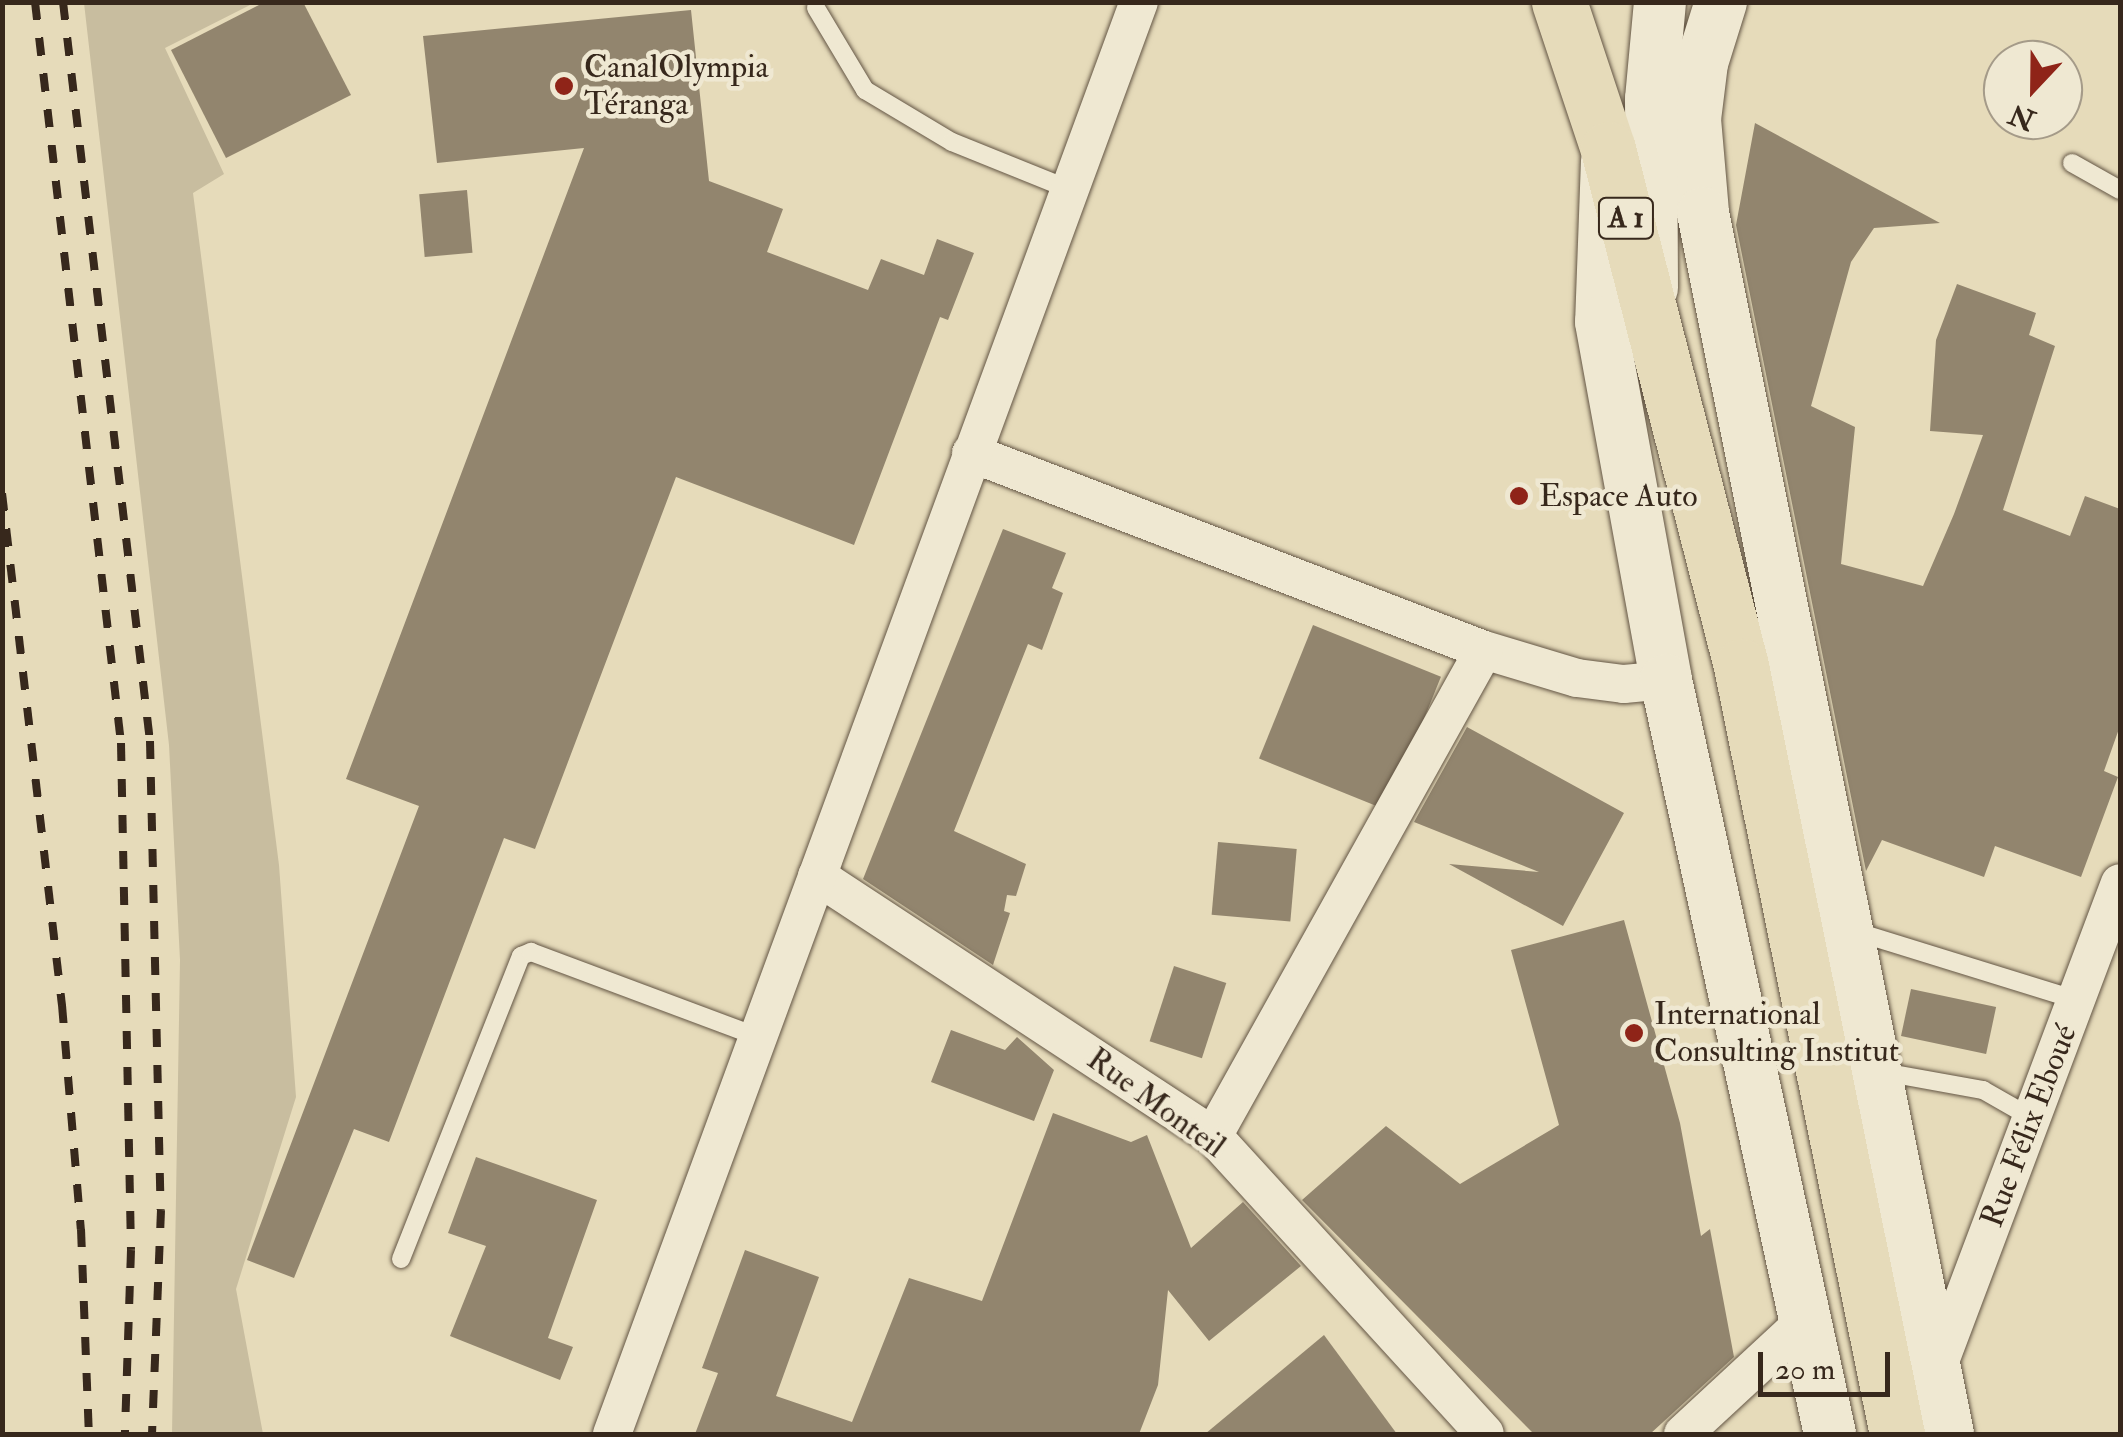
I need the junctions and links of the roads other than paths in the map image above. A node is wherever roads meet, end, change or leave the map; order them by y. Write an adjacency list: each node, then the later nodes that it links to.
1 (1140, 2): 11 (street)
2 (1558, 2): 7 (highway, A 1)
3 (1587, 2): 7 (highway, A 1)
4 (1660, 2): 12 (street)
5 (1721, 2): 18 (street)
6 (816, 8): 11 (lane)
7 (1589, 86): 8 (highway, A 1)
8 (1608, 149): 12 (highway, A 1); 15 (street)
9 (2072, 163): 10 (lane)
10 (2120, 190)
11 (1073, 191): 13 (street)
12 (1656, 330): 31 (highway, A 1)
13 (972, 452): 14 (street); 16 (street)
14 (1484, 650): 15 (street); 23 (street)
15 (1666, 680): 25 (street)
16 (817, 876): 20 (street); 23 (street, Rue Monteil)
17 (2120, 883): 19 (street, Rue Félix Eboué)
18 (1849, 929): 19 (lane); 21 (street)
19 (2078, 1000): 22 (street, Rue Félix Eboué)
20 (758, 1037): 24 (lane); 28 (street)
21 (1878, 1071): 22 (lane); 26 (street)
22 (2032, 1118): 26 (street, Rue Félix Eboué)
23 (1213, 1136): 29 (street, Rue Monteil)
24 (402, 1259)
25 (1804, 1322): 27 (street); 30 (street)
26 (1937, 1369): 32 (street)
27 (1689, 1432)
28 (612, 1434)
29 (1485, 1434)
30 (1830, 1434)
31 (1897, 1434)
32 (1948, 1434)

